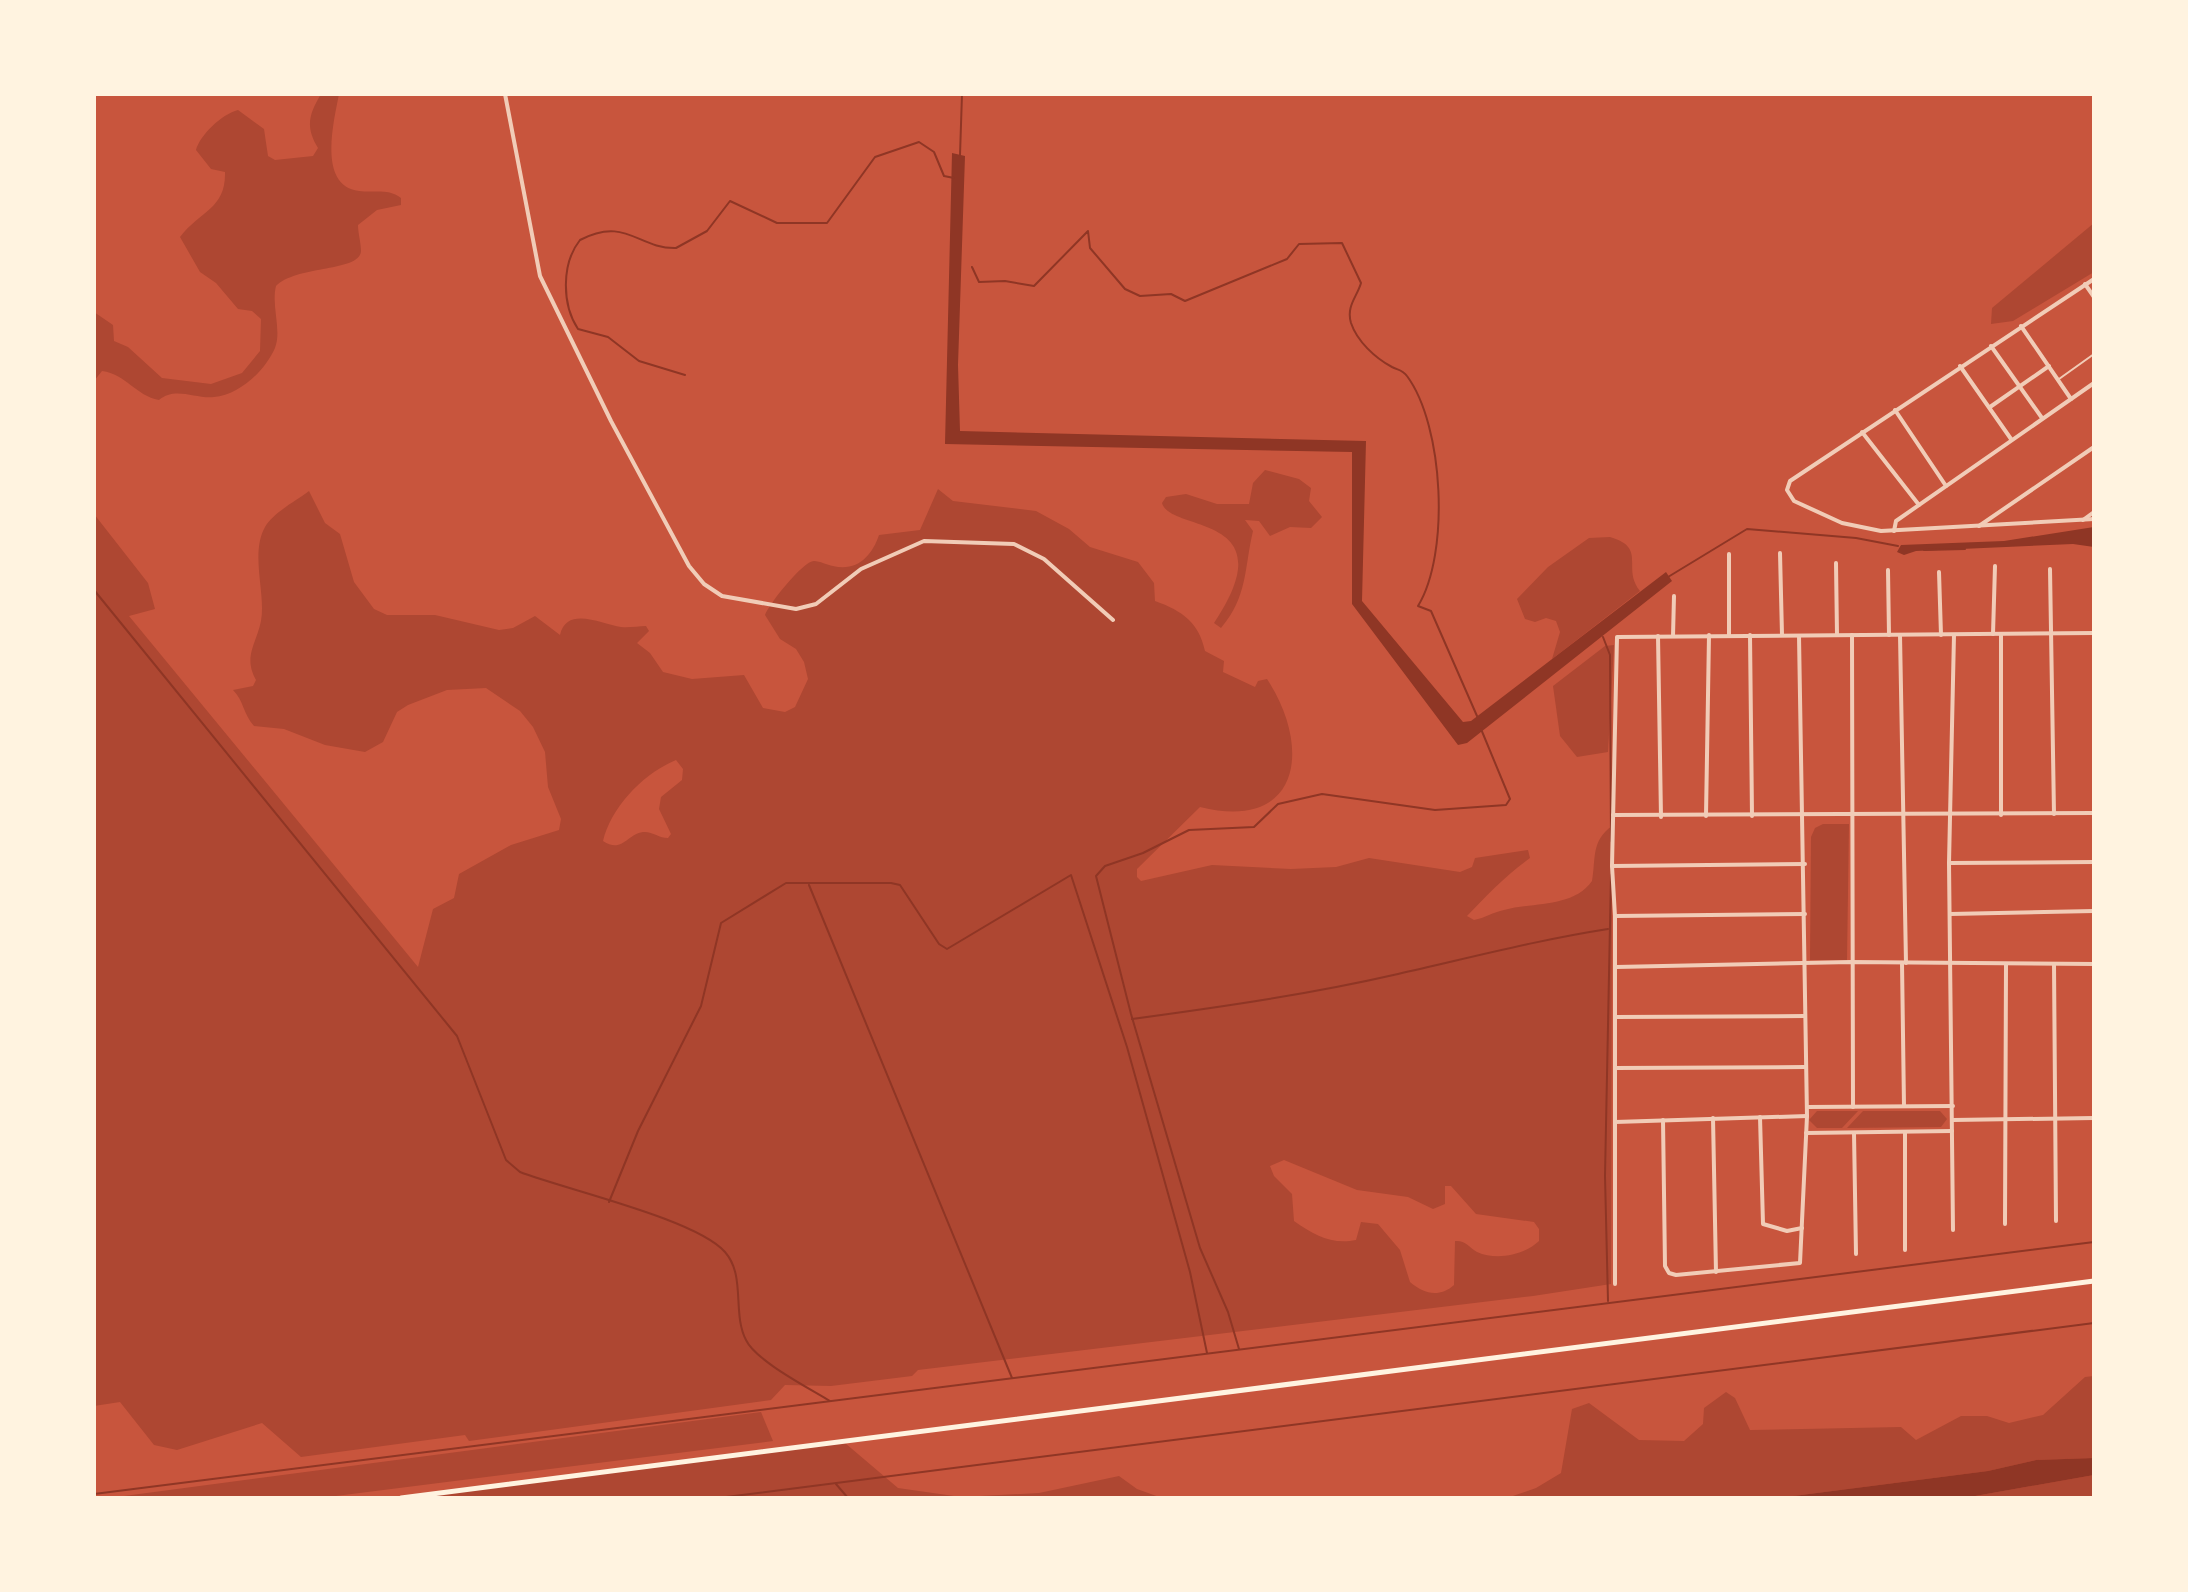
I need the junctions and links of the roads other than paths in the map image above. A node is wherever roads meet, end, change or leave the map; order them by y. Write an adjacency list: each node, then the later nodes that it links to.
1 (505, 94): 35 (street)
2 (2094, 279): 3 (street)
3 (2085, 284): 4 (street); 5 (street)
4 (2094, 297)
5 (2021, 326): 6 (street); 9 (street)
6 (1991, 346): 8 (street); 12 (street)
7 (2094, 354): 10 (lane)
8 (1960, 366): 14 (street); 15 (street)
9 (2049, 366): 10 (street); 12 (street)
10 (2058, 379): 13 (street)
11 (2094, 383): 13 (street)
12 (2019, 387): 14 (street); 16 (street)
13 (2071, 399): 16 (street)
14 (1990, 407): 18 (street)
15 (1895, 410): 17 (street); 20 (street)
16 (2042, 418): 18 (street)
17 (1862, 432): 21 (street); 26 (street)
18 (2011, 439): 20 (street)
19 (2094, 447): 25 (street)
20 (1946, 486): 21 (street)
21 (1919, 505): 26 (street)
22 (2094, 512): 24 (street)
23 (2094, 519): 24 (street)
24 (2081, 522): 25 (street)
25 (1977, 528): 26 (street)
26 (1894, 531)
27 (1780, 553): 43 (street)
28 (1729, 554): 41 (street)
29 (1836, 563): 45 (street)
30 (1995, 566): 38 (street)
31 (2050, 569): 36 (street)
32 (1888, 570): 47 (street)
33 (1939, 572): 49 (street)
34 (1674, 596): 52 (street)
35 (1113, 620)
36 (2051, 633): 37 (street); 39 (street); 54 (street)
37 (2094, 633)
38 (1993, 634): 39 (street); 50 (street)
39 (2001, 634): 58 (street)
40 (1709, 635): 41 (street); 52 (street); 59 (street)
41 (1729, 635): 42 (street)
42 (1750, 635): 43 (street); 60 (street)
43 (1782, 635): 44 (street)
44 (1799, 635): 45 (street); 61 (street)
45 (1837, 635): 46 (street)
46 (1852, 635): 47 (street); 62 (street)
47 (1889, 635): 48 (street)
48 (1900, 635): 49 (street); 56 (street)
49 (1941, 635): 50 (street)
50 (1954, 635): 57 (street)
51 (1658, 636): 52 (street); 55 (street); 63 (street)
52 (1673, 636)
53 (2094, 813): 54 (street)
54 (2054, 814): 58 (street)
55 (1613, 815): 63 (street); 67 (street)
56 (1902, 815): 57 (street); 62 (street); 74 (street)
57 (1949, 815): 58 (street); 65 (street)
58 (2001, 815)
59 (1706, 816): 60 (street); 63 (street)
60 (1752, 816): 61 (street)
61 (1803, 816): 62 (street); 66 (street)
62 (1853, 816): 72 (street)
63 (1661, 817)
64 (2094, 862): 65 (street)
65 (1949, 863): 70 (street)
66 (1805, 864): 67 (street); 69 (street)
67 (1612, 866): 71 (street)
68 (2094, 911): 70 (street)
69 (1805, 914): 71 (street); 73 (street)
70 (1950, 914): 75 (street)
71 (1615, 916): 79 (street)
72 (1851, 962): 73 (street); 74 (street); 87 (street)
73 (1804, 963): 79 (street); 80 (street)
74 (1904, 963): 75 (street); 84 (street)
75 (1953, 964): 78 (street); 85 (street)
76 (2054, 964): 77 (street); 78 (street); 93 (street)
77 (2094, 964)
78 (2006, 965): 92 (street)
79 (1615, 967): 81 (street)
80 (1805, 1016): 81 (street); 82 (street)
81 (1615, 1017): 83 (street)
82 (1805, 1067): 83 (street); 86 (street)
83 (1615, 1068): 96 (street)
84 (1904, 1106): 85 (street); 87 (street)
85 (1953, 1106): 95 (street)
86 (1806, 1107): 87 (street); 88 (street)
87 (1853, 1107)
88 (1807, 1116): 89 (street); 100 (street)
89 (1760, 1117): 90 (street); 103 (street)
90 (1713, 1118): 94 (street); 107 (street)
91 (2094, 1118): 93 (street)
92 (2005, 1119): 93 (street); 95 (street); 102 (street)
93 (2054, 1119): 101 (street)
94 (1663, 1120): 96 (street); 107 (street)
95 (1953, 1120): 97 (street)
96 (1615, 1122): 109 (street)
97 (1953, 1131): 99 (street); 104 (street)
98 (1854, 1132): 99 (street); 100 (street); 106 (street)
99 (1905, 1132): 105 (street)
100 (1806, 1133): 103 (street)
101 (2056, 1221)
102 (2005, 1224)
103 (1802, 1228): 107 (street)
104 (1953, 1230)
105 (1905, 1250)
106 (1856, 1254)
107 (1716, 1272)
108 (2094, 1281): 110 (main road)
109 (1615, 1284)
110 (401, 1498)

